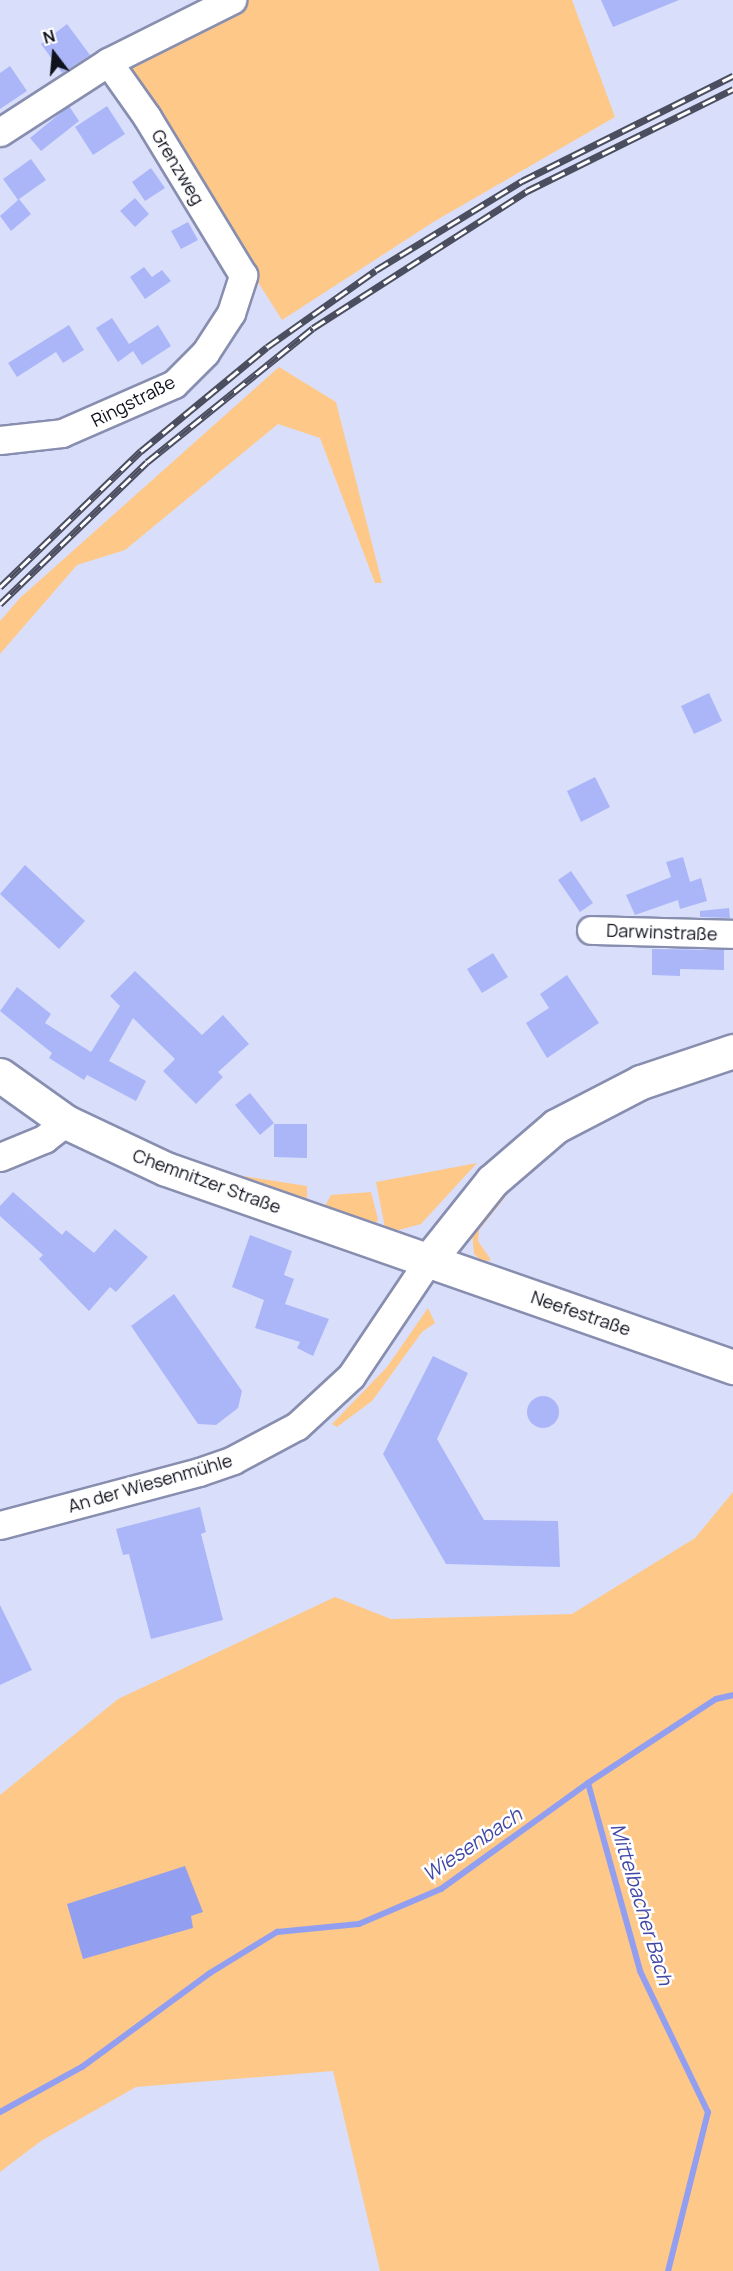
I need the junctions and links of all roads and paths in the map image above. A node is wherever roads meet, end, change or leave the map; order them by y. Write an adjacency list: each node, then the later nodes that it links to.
1 (232, 0): 2 (street)
2 (108, 62): 3 (street); 4 (street, Grenzweg)
3 (0, 132)
4 (243, 274): 5 (street, Ringstraße)
5 (0, 440)
6 (591, 930): 7 (street, Darwinstraße)
7 (733, 934)
8 (733, 1051): 12 (main road)
9 (0, 1075): 10 (main road, Chemnitzer Straße)
10 (66, 1122): 11 (street); 12 (main road, Chemnitzer Straße)
11 (0, 1157)
12 (429, 1260): 13 (main road, Neefestraße); 14 (street, An der Wiesenmühle)
13 (733, 1367)
14 (0, 1525)

